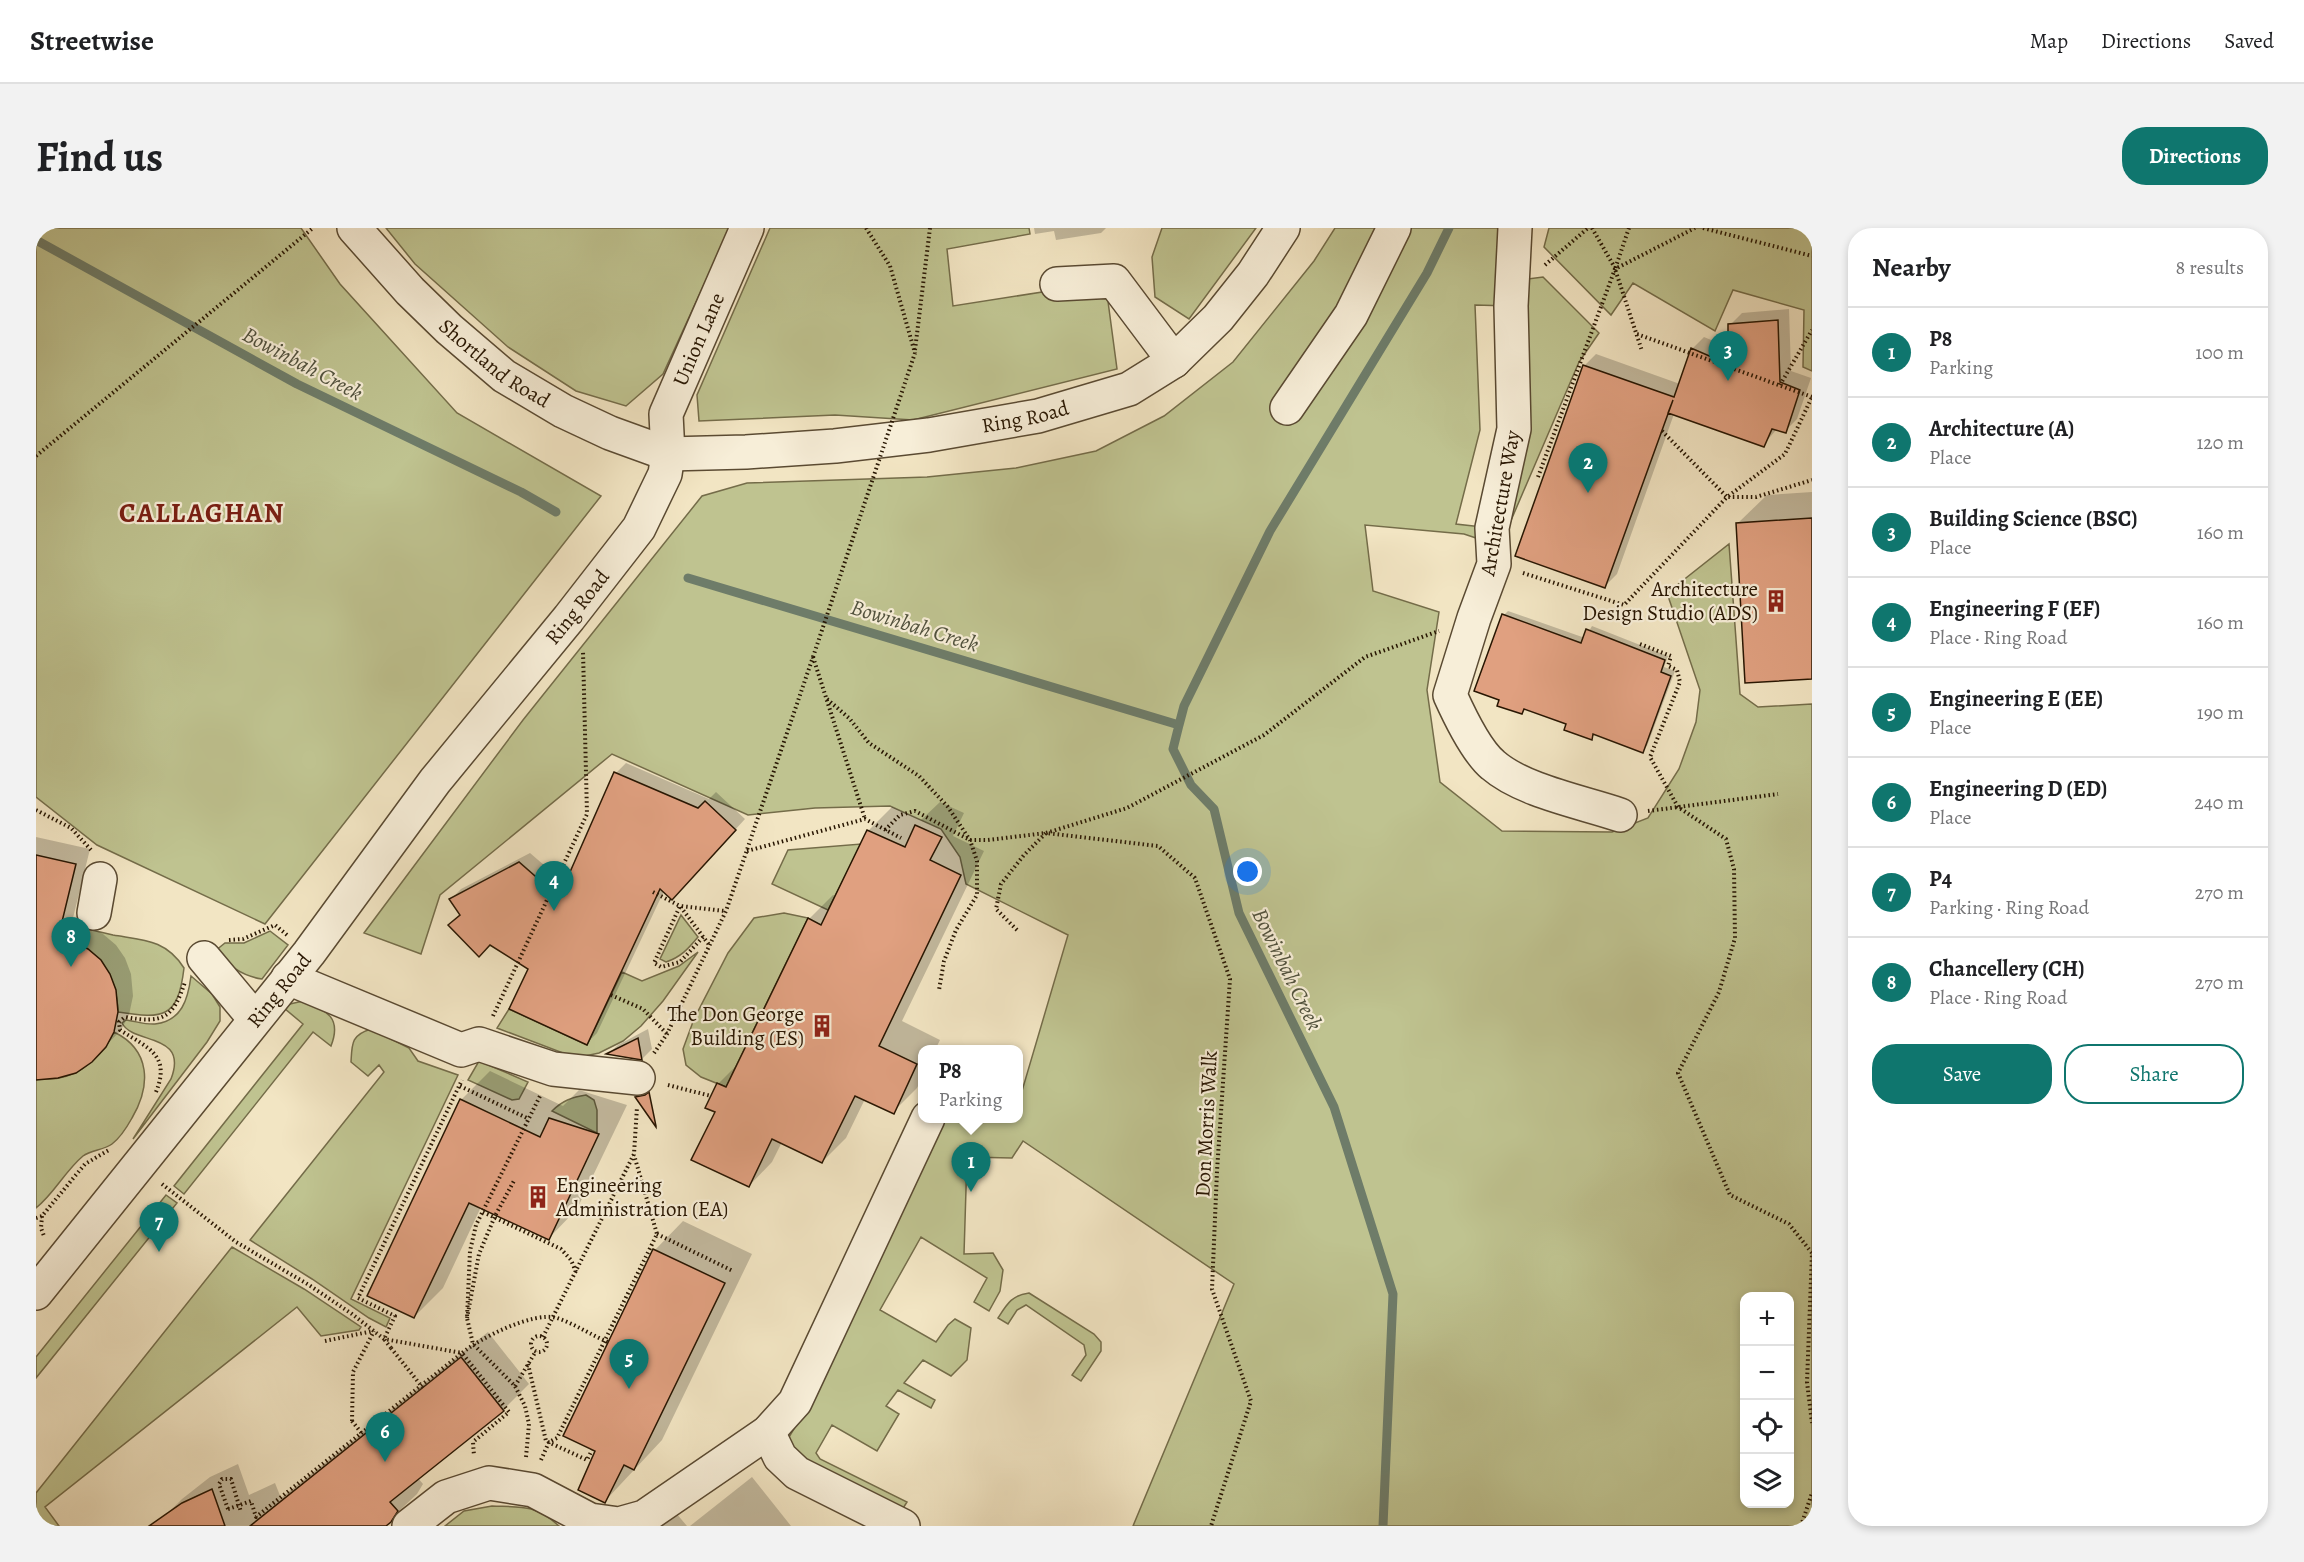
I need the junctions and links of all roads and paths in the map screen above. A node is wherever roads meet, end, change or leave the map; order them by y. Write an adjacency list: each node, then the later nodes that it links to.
1 (313, 228): 27 (path)
2 (354, 228): 26 (street, Shortland Road)
3 (747, 228): 26 (street, Union Lane)
4 (866, 228): 20 (path)
5 (930, 228): 20 (path)
6 (1283, 228): 21 (street, Ring Road)
7 (1395, 228): 24 (street)
8 (1515, 228): 16 (street, Architecture Way)
9 (1590, 228): 14 (path); 16 (path)
10 (1629, 228): 14 (path)
11 (1695, 228): 14 (path)
12 (1703, 228): 13 (path)
13 (1812, 256)
14 (1615, 269): 18 (path); 28 (path)
15 (1057, 284): 21 (street)
16 (1511, 294): 31 (street, Architecture Way)
17 (1812, 330): 22 (path)
18 (1637, 334): 19 (path); 22 (path)
19 (1642, 351)
20 (915, 353): 35 (path, bridge)
21 (1174, 361): 26 (street, Ring Road)
22 (1780, 385): 23 (path)
23 (1812, 397): 30 (path)
24 (1287, 408)
25 (1662, 430): 30 (path)
26 (668, 454): 57 (street, Ring Road)
27 (36, 456)
28 (1536, 480)
29 (1812, 480): 30 (path)
30 (1727, 496): 31 (path)
31 (1494, 564): 32 (street, Architecture Way)
32 (1474, 618): 40 (street, Architecture Way); 43 (path)
33 (583, 641): 63 (path)
34 (1640, 645): 38 (path)
35 (813, 657): 36 (path); 46 (path)
36 (826, 699): 41 (path); 45 (path)
37 (1778, 794): 38 (path)
38 (1678, 807): 40 (path); 94 (path)
39 (36, 810): 47 (path)
40 (1620, 815)
41 (865, 819): 42 (path); 46 (path)
42 (885, 830): 44 (path); 45 (path)
43 (1046, 833): 45 (path); 52 (path); 107 (path, Don Morris Walk)
44 (901, 838)
45 (970, 840): 59 (path)
46 (747, 851): 50 (path)
47 (100, 879): 51 (street)
48 (653, 892): 49 (path)
49 (680, 906): 50 (path); 54 (path); 54 (path)
50 (726, 911): 55 (path)
51 (94, 913)
52 (1017, 930)
53 (290, 937): 56 (path)
54 (703, 937): 55 (path)
55 (710, 946): 62 (path)
56 (213, 949): 61 (street)
57 (288, 978): 61 (street, Ring Road); 63 (street)
58 (184, 986): 68 (path)
59 (939, 990)
60 (610, 995): 62 (path)
61 (255, 1019): 80 (street, Ring Road)
62 (667, 1034): 65 (path)
63 (479, 1044): 64 (street); 66 (path)
64 (554, 1069): 65 (street); 69 (path)
65 (638, 1078): 67 (path); 72 (path)
66 (460, 1086): 69 (path); 85 (path)
67 (711, 1096)
68 (153, 1097)
69 (529, 1119): 75 (path)
70 (926, 1123): 95 (street)
71 (114, 1146): 76 (path)
72 (634, 1154): 77 (path); 79 (path)
73 (515, 1179): 82 (path, bridge)
74 (158, 1181): 83 (path)
75 (483, 1212): 79 (path); 82 (path)
76 (36, 1218)
77 (657, 1234): 78 (path); 87 (path)
78 (733, 1271)
79 (577, 1273): 81 (path)
80 (36, 1293)
81 (555, 1317): 84 (path); 87 (path); 88 (path)
82 (466, 1318): 88 (path)
83 (374, 1331): 85 (path); 86 (path); 96 (path, bridge)
84 (543, 1337): 89 (path); 89 (path)
85 (384, 1339): 90 (path); 93 (path, bridge)
86 (325, 1341)
87 (606, 1341): 97 (path)
88 (473, 1344): 90 (path); 92 (path)
89 (536, 1351): 91 (path)
90 (462, 1353): 99 (path); 103 (path, bridge)
91 (528, 1364): 92 (path); 97 (path)
92 (515, 1386): 100 (path)
93 (423, 1388)
94 (1812, 1424)
95 (768, 1432): 104 (street); 106 (street)
96 (363, 1435)
97 (549, 1442): 98 (path); 101 (path)
98 (592, 1450)
99 (475, 1460)
100 (525, 1462)
101 (540, 1464)
102 (1812, 1493): 108 (path)
103 (241, 1512)
104 (639, 1521): 105 (street)
105 (409, 1526)
106 (903, 1526)
107 (1211, 1526)
108 (1801, 1526)

